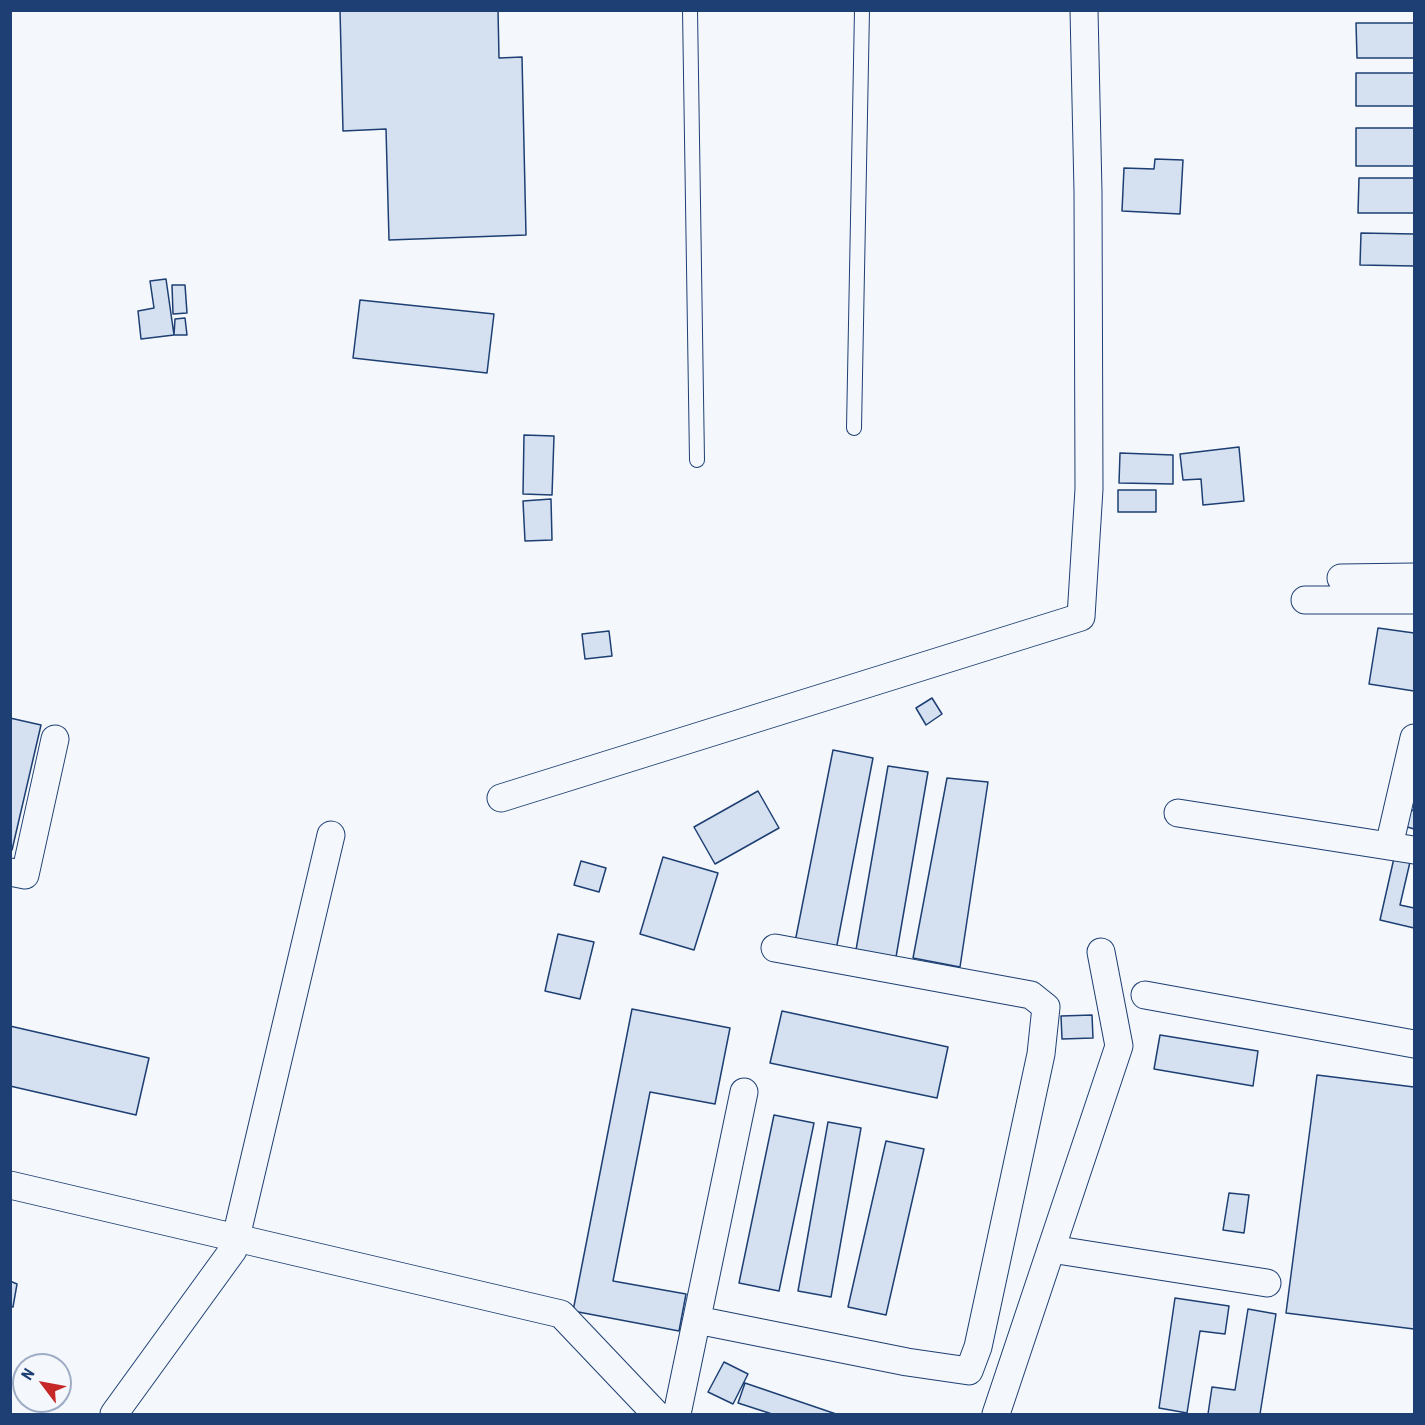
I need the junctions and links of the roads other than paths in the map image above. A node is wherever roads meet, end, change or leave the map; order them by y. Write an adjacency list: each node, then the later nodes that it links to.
1 (690, 10): 5 (lane)
2 (862, 10): 4 (lane)
3 (1084, 10): 12 (street)
4 (854, 428)
5 (697, 460)
6 (1414, 577): 7 (street)
7 (1341, 578)
8 (1305, 600): 9 (street)
9 (1414, 600)
10 (1414, 738): 15 (street)
11 (56, 739): 16 (street)
12 (501, 798)
13 (1178, 813): 15 (street)
14 (331, 835): 23 (street)
15 (1402, 848)
16 (10, 872)
17 (775, 948): 26 (street)
18 (1101, 952): 24 (street)
19 (1145, 995): 20 (street)
20 (1414, 1044)
21 (744, 1092): 26 (street)
22 (10, 1185): 23 (street)
23 (236, 1238): 27 (street); 28 (street)
24 (1051, 1249): 25 (street); 30 (street)
25 (1267, 1283)
26 (697, 1320): 29 (street)
27 (114, 1414)
28 (656, 1414)
29 (677, 1414)
30 (996, 1414)

